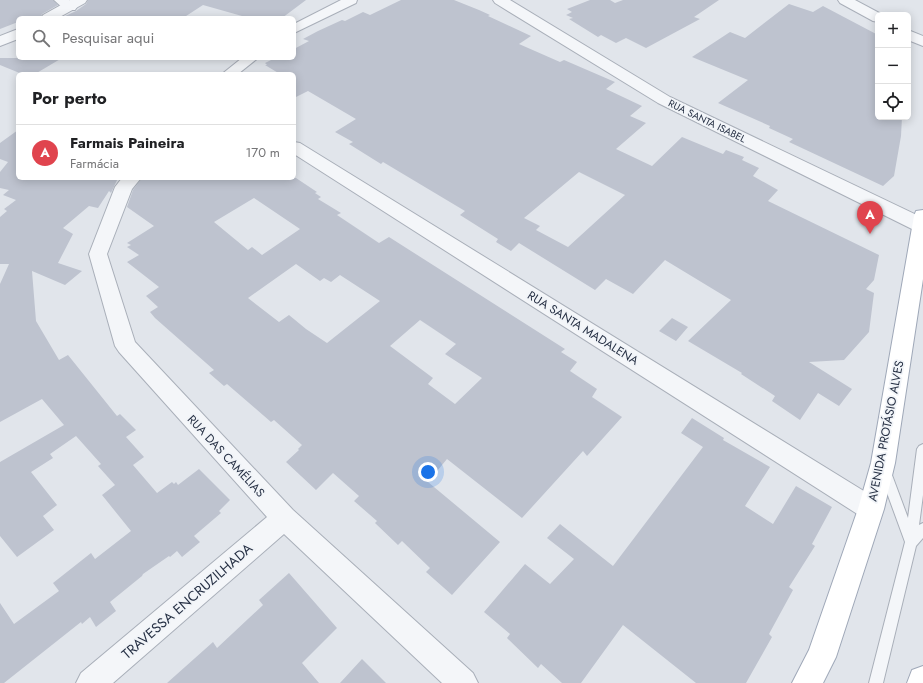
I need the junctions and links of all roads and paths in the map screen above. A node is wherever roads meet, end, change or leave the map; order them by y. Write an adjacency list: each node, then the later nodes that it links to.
1 (351, 0): 7 (street)
2 (500, 0): 16 (street, RUA SANTA ISABEL)
3 (845, 0): 6 (street)
4 (70, 2): 5 (street)
5 (51, 16)
6 (875, 16)
7 (296, 28)
8 (16, 34): 10 (street)
9 (911, 36): 11 (street)
10 (0, 42)
11 (923, 42)
12 (248, 60): 13 (street)
13 (232, 72)
14 (296, 148): 19 (street, RUA SANTA MADALENA)
15 (130, 180): 20 (street, RUA DAS CAMÉLIAS)
16 (923, 223): 18 (main road, AVENIDA PROTÁSIO ALVES)
17 (923, 449): 22 (lane)
18 (883, 463): 19 (main road, AVENIDA PROTÁSIO ALVES); 22 (lane)
19 (871, 509): 25 (main road, AVENIDA PROTÁSIO ALVES)
20 (284, 518): 23 (street, TRAVESSA ENCRUZILHADA); 24 (street, RUA DAS CAMÉLIAS)
21 (923, 529): 22 (lane)
22 (911, 543): 26 (lane)
23 (91, 683)
24 (463, 683)
25 (807, 683)
26 (876, 683)

